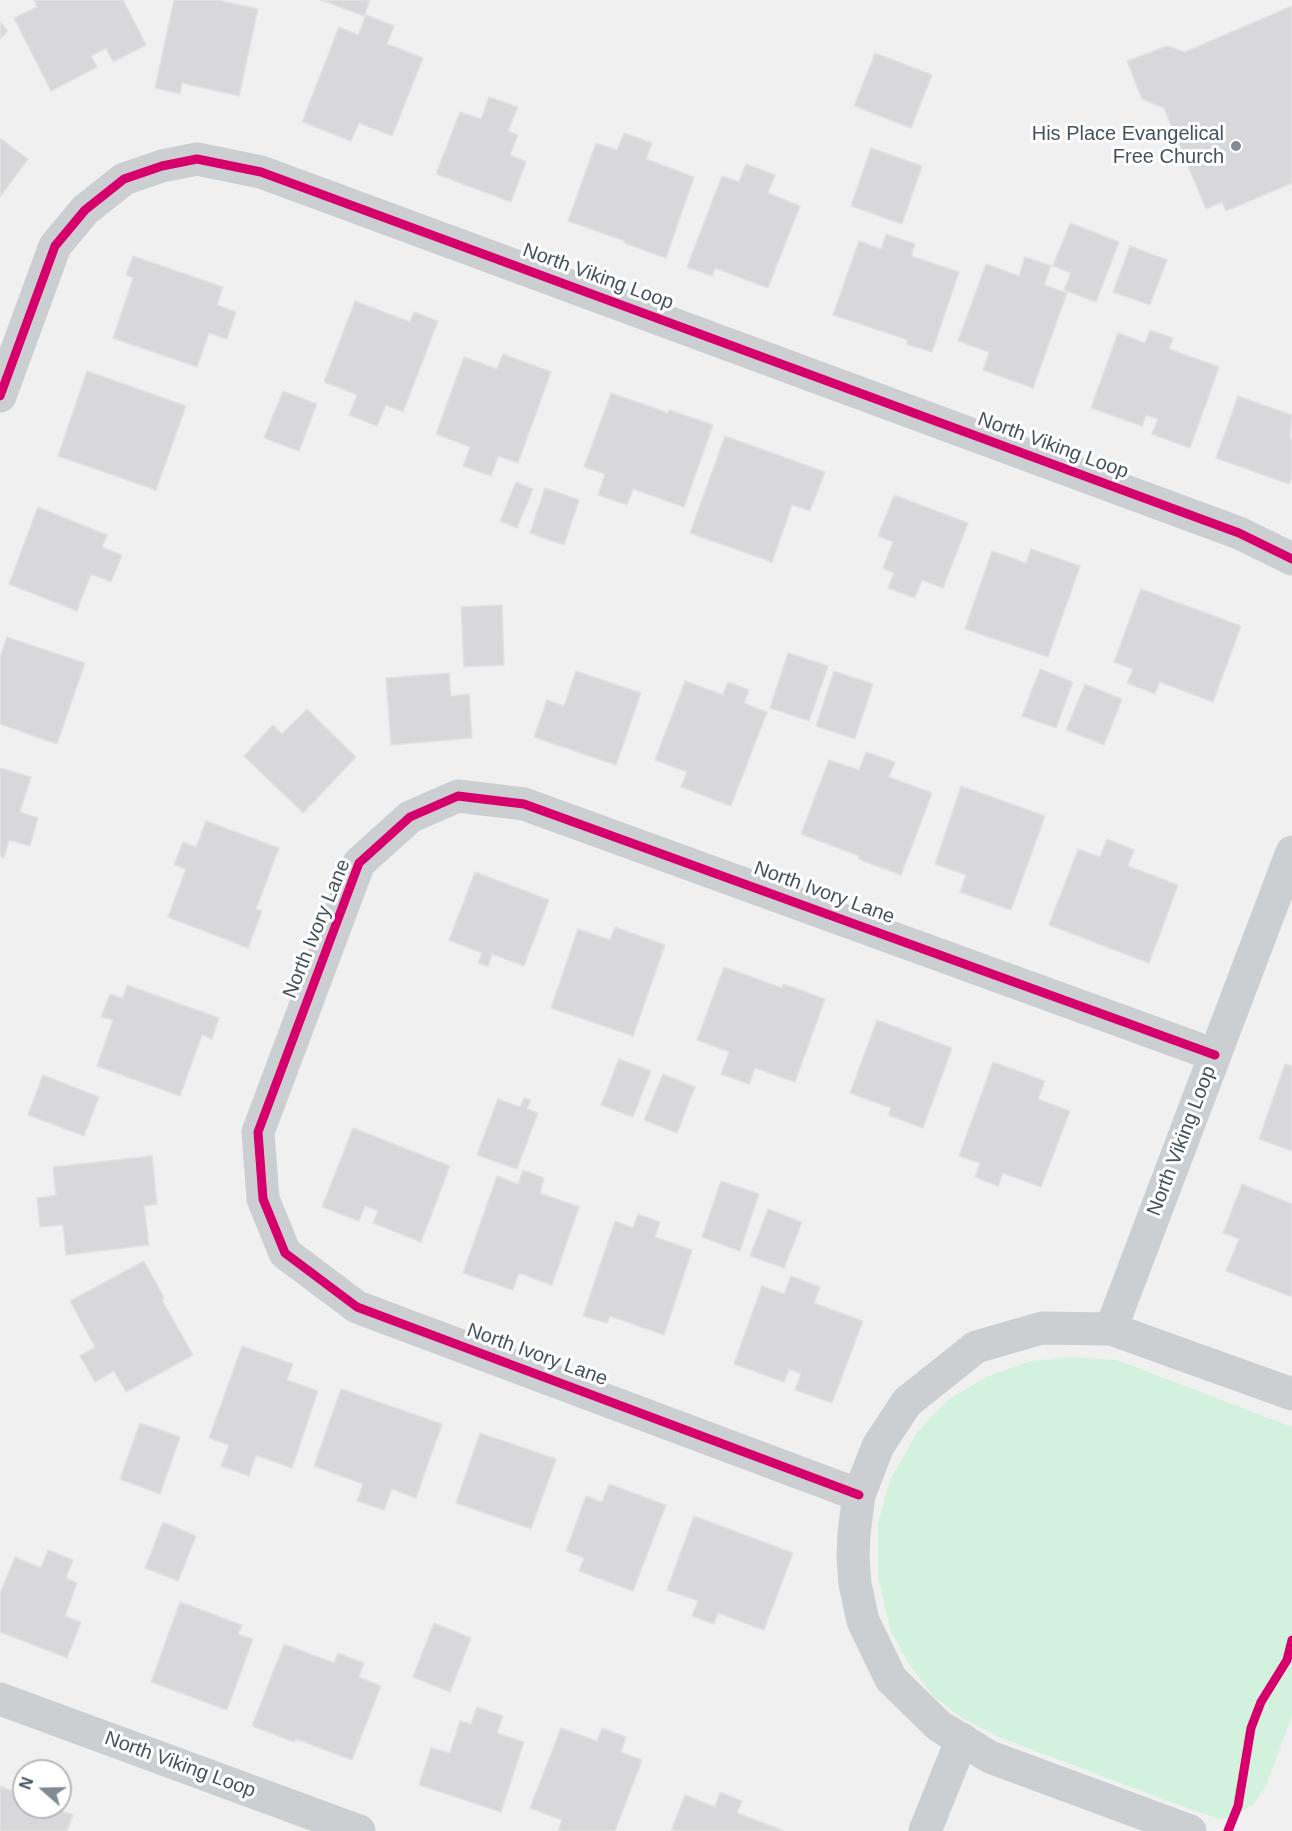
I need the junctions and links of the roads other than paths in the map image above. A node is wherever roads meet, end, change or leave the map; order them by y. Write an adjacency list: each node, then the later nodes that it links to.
1 (0, 396): 2 (street, North Viking Loop)
2 (1292, 559)
3 (1292, 852): 4 (street, North Viking Loop)
4 (1215, 1055): 5 (street, North Viking Loop); 7 (street, North Ivory Lane)
5 (1111, 1329): 6 (street); 7 (street)
6 (1292, 1394)
7 (859, 1495): 9 (street)
8 (0, 1699): 10 (street, North Viking Loop)
9 (962, 1739): 11 (street); 12 (street)
10 (359, 1831)
11 (925, 1831)
12 (1190, 1831)

